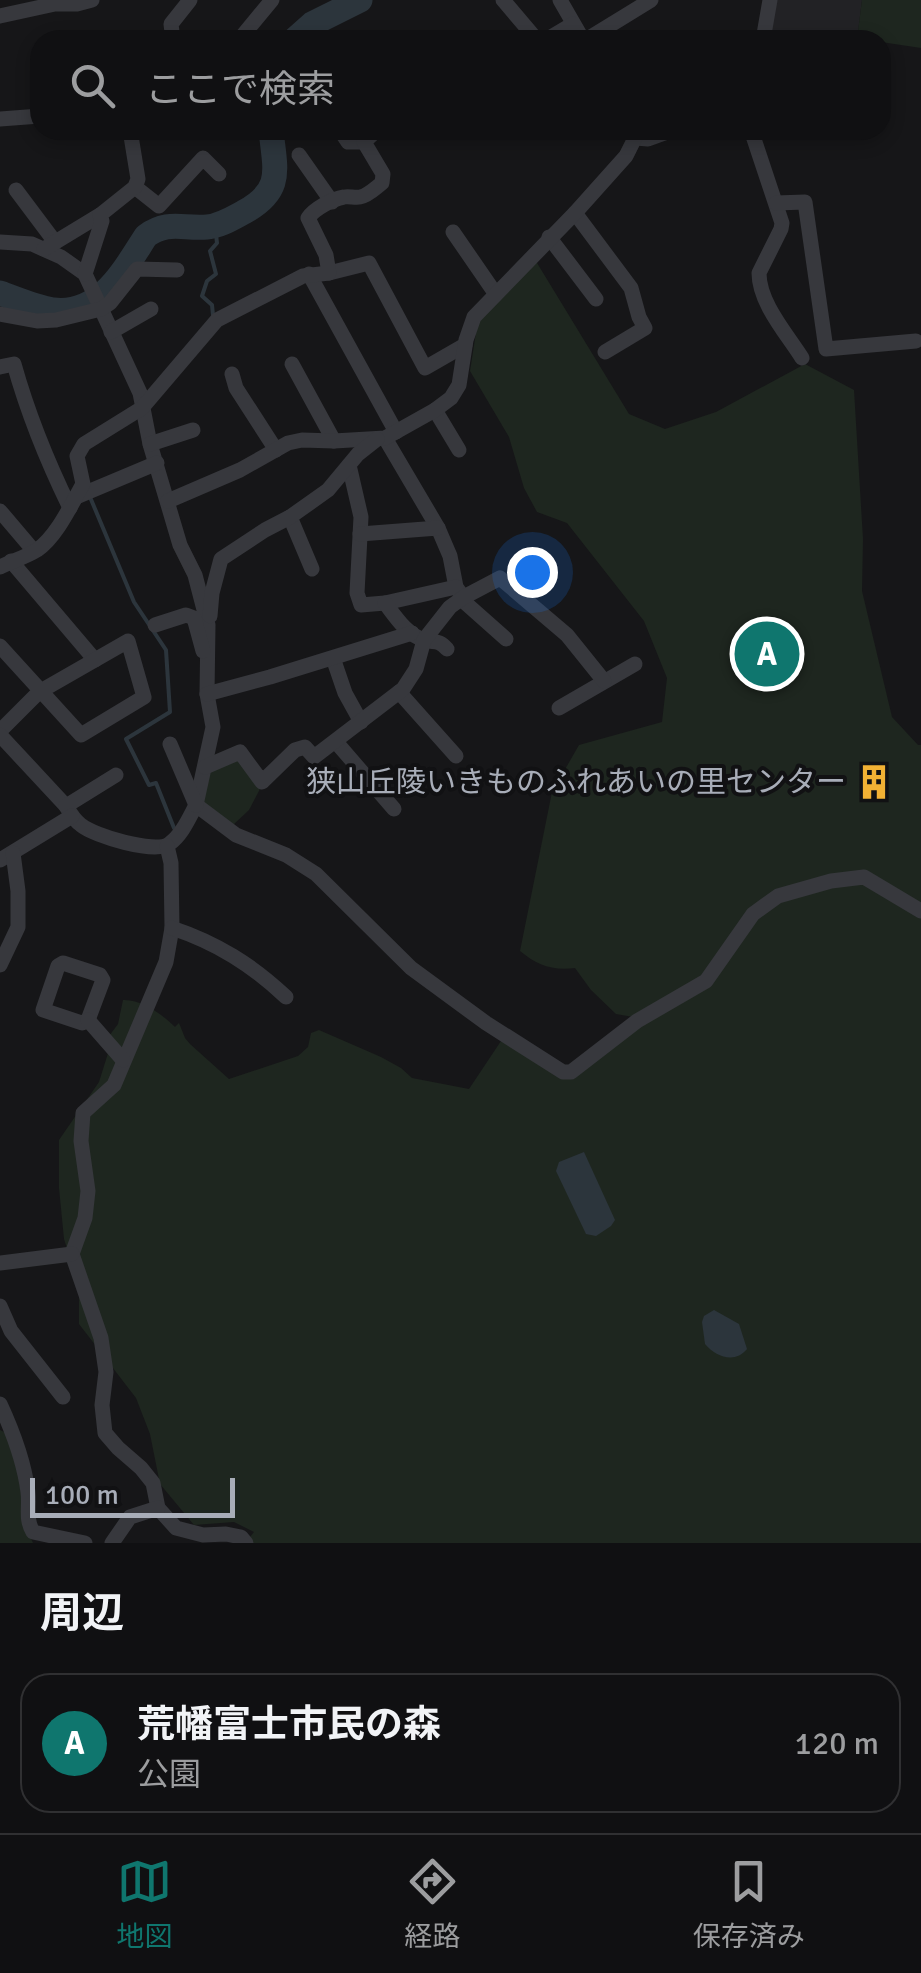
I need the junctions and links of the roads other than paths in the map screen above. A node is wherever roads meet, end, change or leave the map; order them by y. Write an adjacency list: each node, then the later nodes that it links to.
1 (92, 0): 8 (street)
2 (190, 0): 11 (street)
3 (272, 0): 12 (street)
4 (503, 0): 13 (street)
5 (560, 0): 10 (street)
6 (651, 0): 16 (street)
7 (770, 0): 17 (street)
8 (55, 2): 9 (street)
9 (0, 16)
10 (573, 24): 14 (street); 15 (street)
11 (172, 30)
12 (247, 30)
13 (528, 30)
14 (563, 30)
15 (577, 30)
16 (601, 30)
17 (765, 30)
18 (30, 116): 19 (street)
19 (0, 118)
20 (131, 140): 27 (street)
21 (347, 140): 24 (street)
22 (634, 140): 31 (street)
23 (754, 140): 30 (street)
24 (364, 142): 29 (street)
25 (300, 154): 29 (street)
26 (220, 174): 27 (street)
27 (135, 187): 32 (street)
28 (16, 190): 36 (street)
29 (332, 202): 38 (street)
30 (776, 203): 47 (street); 50 (street)
31 (575, 213): 34 (street); 49 (street)
32 (100, 216): 36 (street); 40 (street)
33 (453, 232): 41 (street)
34 (550, 237): 41 (street); 42 (street)
35 (0, 242): 36 (street)
36 (49, 245): 40 (street)
37 (176, 270): 43 (street)
38 (330, 272): 39 (street); 48 (street)
39 (310, 274): 54 (street); 57 (street)
40 (88, 280): 43 (street)
41 (495, 293): 48 (street)
42 (596, 299)
43 (100, 306): 45 (street); 46 (street)
44 (151, 309): 46 (street)
45 (0, 314)
46 (111, 332): 54 (street)
47 (916, 341)
48 (465, 346): 55 (street)
49 (605, 352)
50 (802, 358)
51 (292, 364): 58 (street)
52 (0, 368): 65 (street)
53 (232, 374): 60 (street)
54 (142, 408): 59 (street); 65 (street)
55 (435, 410): 57 (street); 61 (street)
56 (194, 430): 59 (street)
57 (386, 436): 58 (street); 63 (street); 69 (street)
58 (334, 441): 60 (street)
59 (150, 444): 62 (street)
60 (276, 450): 64 (street)
61 (458, 450)
62 (157, 463): 64 (street); 65 (street)
63 (350, 465): 67 (street); 68 (street)
64 (168, 501): 76 (street)
65 (73, 502): 70 (street)
66 (0, 511): 70 (street)
67 (290, 517): 72 (street); 76 (street)
68 (360, 525): 69 (street); 74 (street)
69 (438, 528): 73 (street)
70 (34, 551): 71 (street)
71 (6, 564): 82 (street)
72 (312, 569)
73 (460, 594): 74 (street); 77 (street); 78 (street); 85 (street)
74 (385, 603): 77 (street)
75 (154, 625): 84 (street)
76 (208, 625): 84 (street)
77 (418, 636): 80 (street); 81 (street); 87 (street)
78 (506, 639)
79 (0, 646): 86 (street)
80 (448, 648)
81 (332, 658): 88 (street); 90 (street)
82 (95, 660): 86 (street); 86 (street)
83 (634, 664): 85 (street)
84 (208, 666): 88 (street)
85 (604, 682): 89 (street)
86 (39, 692): 91 (street)
87 (399, 692): 90 (street); 94 (street)
88 (207, 694): 95 (street)
89 (559, 708)
90 (361, 722): 92 (street)
91 (0, 733): 99 (street)
92 (336, 742): 95 (street); 98 (street)
93 (170, 744): 97 (street)
94 (456, 756)
95 (205, 767): 97 (street)
96 (116, 775): 99 (street)
97 (196, 805): 100 (street); 102 (street)
98 (394, 808)
99 (69, 811): 100 (street); 101 (street)
100 (167, 846): 103 (street)
101 (6, 857): 104 (street)
102 (921, 911)
103 (172, 928): 105 (street); 107 (street)
104 (0, 965)
105 (286, 997)
106 (88, 1020): 107 (street)
107 (123, 1060): 108 (street)
108 (72, 1254): 109 (street); 114 (street)
109 (0, 1262)
110 (0, 1306): 111 (street)
111 (5, 1334): 112 (street)
112 (63, 1397)
113 (0, 1404): 115 (street)
114 (158, 1508): 116 (street); 117 (street)
115 (85, 1543)
116 (112, 1543)
117 (246, 1543)

